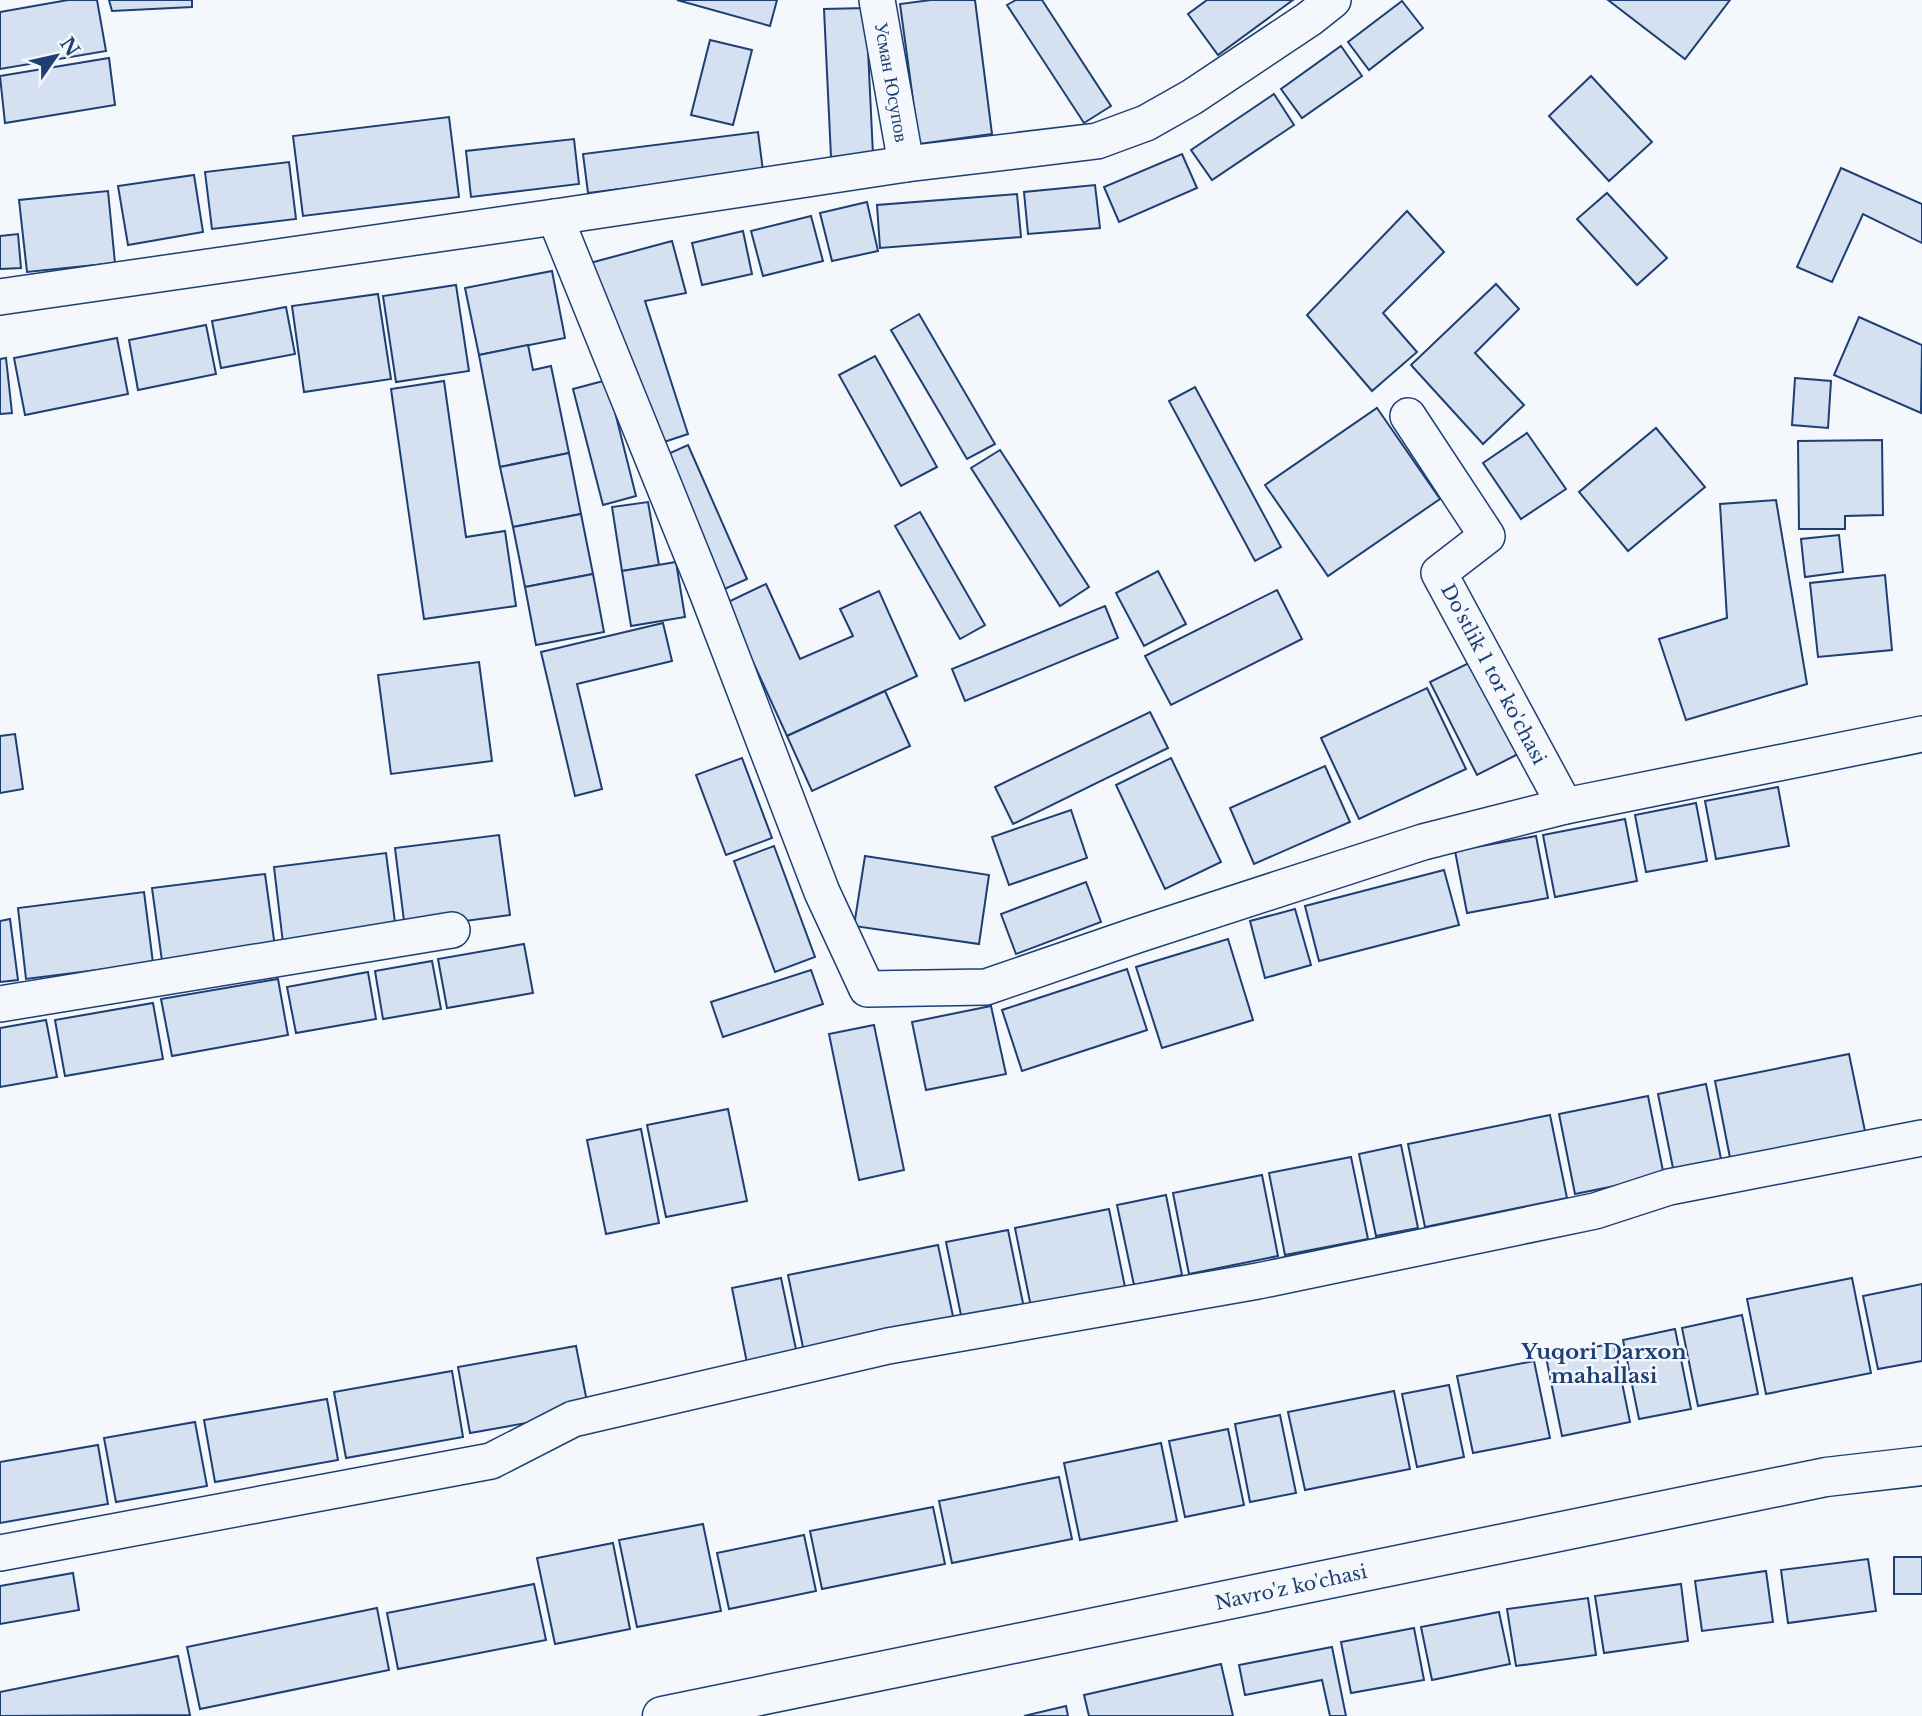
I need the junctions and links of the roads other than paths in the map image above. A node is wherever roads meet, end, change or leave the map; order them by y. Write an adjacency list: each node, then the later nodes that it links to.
1 (877, 0): 3 (street, Усман Юсупов)
2 (1333, 0): 3 (street)
3 (906, 164): 4 (street)
4 (555, 218): 5 (street); 8 (street)
5 (0, 297)
6 (1408, 416): 8 (street, Do'stlik 1 tor ko'chasi)
7 (1922, 734): 8 (street)
8 (1565, 806)
9 (452, 930): 10 (street)
10 (0, 1004)
11 (1922, 1138): 13 (street)
12 (1922, 1466): 14 (street, Navro'z ko'chasi)
13 (0, 1553)
14 (662, 1716)

